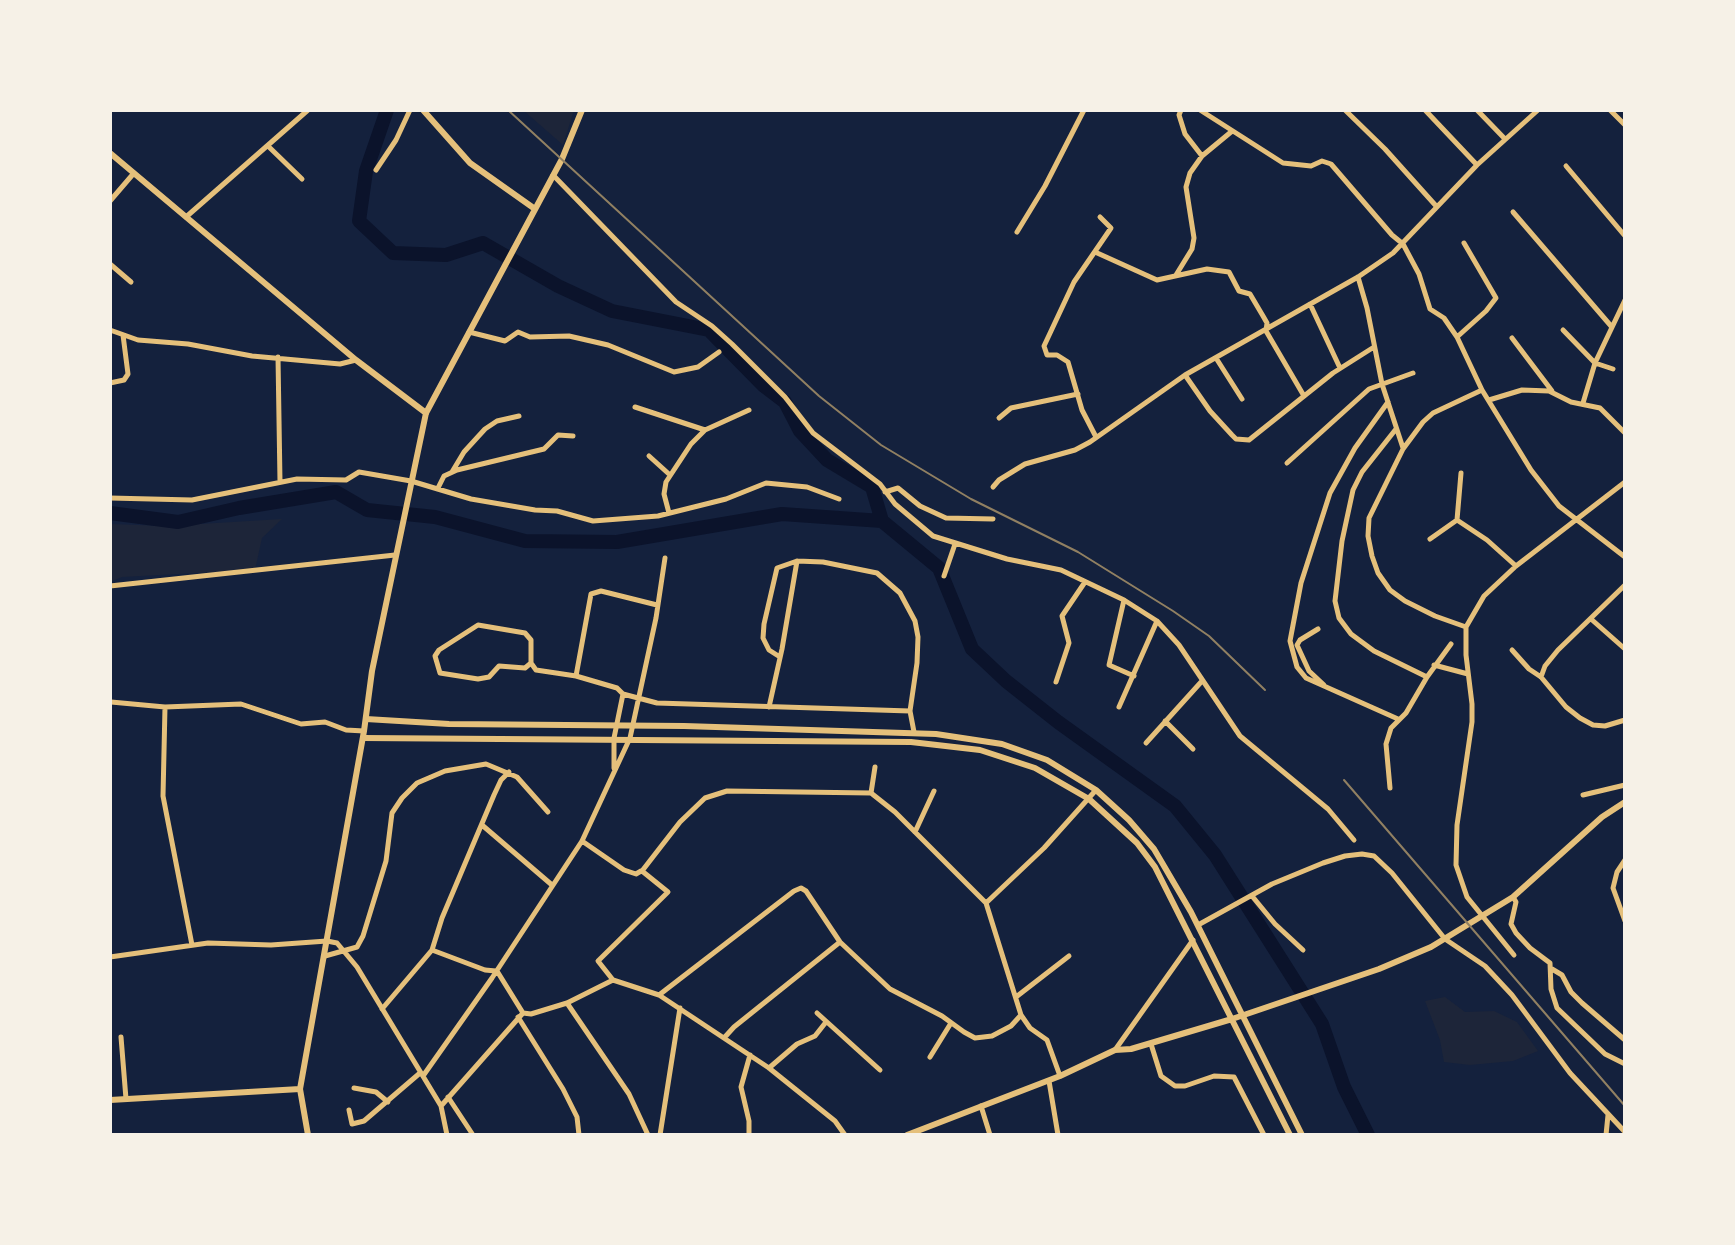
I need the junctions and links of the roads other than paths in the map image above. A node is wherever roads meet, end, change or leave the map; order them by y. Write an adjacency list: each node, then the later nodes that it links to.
1 (308, 110): 16 (street)
2 (410, 110): 21 (street)
3 (423, 110): 27 (street)
4 (582, 110): 23 (street)
5 (1084, 110): 31 (street)
6 (1181, 110): 18 (street)
7 (1200, 110): 14 (street)
8 (1345, 110): 26 (street)
9 (1425, 110): 19 (street)
10 (1477, 110): 15 (street)
11 (1538, 110): 15 (street)
12 (1610, 110): 13 (street)
13 (1625, 125)
14 (1231, 132): 18 (street); 34 (street)
15 (1505, 139): 19 (street)
16 (269, 147): 24 (street); 29 (street)
17 (110, 153): 22 (street)
18 (1202, 156): 37 (street)
19 (1477, 165): 26 (street)
20 (1566, 166): 32 (street)
21 (376, 170)
22 (134, 173): 25 (street); 29 (street)
23 (553, 175): 27 (street); 91 (street)
24 (302, 179)
25 (110, 201)
26 (1437, 207): 34 (street)
27 (535, 209): 46 (street)
28 (1513, 212): 42 (street)
29 (186, 217): 54 (street)
30 (1100, 217): 35 (street)
31 (1017, 232)
32 (1625, 236)
33 (1464, 243): 48 (street)
34 (1403, 244): 38 (street); 48 (street)
35 (1095, 252): 37 (street); 64 (street)
36 (110, 264): 39 (street)
37 (1175, 276): 45 (street)
38 (1358, 277): 41 (street); 50 (street)
39 (131, 282)
40 (1625, 300): 42 (street)
41 (1310, 304): 45 (street); 56 (street)
42 (1611, 326): 55 (street)
43 (110, 330): 47 (street)
44 (1563, 330): 55 (street)
45 (1266, 331): 53 (street); 65 (street)
46 (469, 332): 51 (street); 72 (street)
47 (123, 335): 52 (street); 60 (street)
48 (1457, 337): 62 (street)
49 (1512, 338): 63 (street)
50 (1374, 347): 56 (street); 61 (street)
51 (719, 352)
52 (278, 357): 54 (street); 87 (street)
53 (1216, 358): 59 (street); 66 (street)
54 (356, 360): 72 (street)
55 (1595, 363): 57 (street); 69 (street)
56 (1340, 368): 65 (street)
57 (1613, 369)
58 (1413, 373): 61 (street)
59 (1185, 375): 65 (street); 79 (street)
60 (110, 383)
61 (1382, 384): 68 (street); 82 (street)
62 (1482, 390): 67 (street); 80 (street)
63 (1552, 392): 67 (street); 69 (street)
64 (1078, 394): 74 (street); 79 (street)
65 (1304, 396)
66 (1242, 399)
67 (1489, 400): 97 (street)
68 (1388, 402): 75 (street); 128 (street)
69 (1583, 403): 77 (street)
70 (635, 407): 76 (street)
71 (749, 410): 76 (street)
72 (426, 413): 86 (street)
73 (519, 416): 83 (street)
74 (999, 418)
75 (1396, 429): 80 (street); 124 (street)
76 (705, 430): 85 (street)
77 (1625, 433)
78 (573, 436): 83 (street)
79 (1096, 437): 89 (street)
80 (1403, 449): 113 (street)
81 (649, 456): 85 (street)
82 (1287, 463)
83 (451, 473): 90 (street)
84 (1461, 473): 96 (street)
85 (670, 475): 94 (street)
86 (411, 481): 87 (street); 90 (street); 100 (street)
87 (280, 482): 92 (street)
88 (1625, 482): 97 (street)
89 (993, 487)
90 (438, 488): 94 (street)
91 (885, 492): 95 (street); 99 (street)
92 (110, 498)
93 (839, 499): 94 (street)
94 (669, 513)
95 (993, 519)
96 (1457, 520): 98 (street); 104 (street)
97 (1575, 520): 101 (street); 104 (street)
98 (1430, 539)
99 (955, 544): 105 (street); 106 (street)
100 (395, 555): 108 (street); 136 (street)
101 (1625, 557)
102 (665, 558): 110 (street)
103 (797, 561): 118 (street); 118 (street); 135 (street)
104 (1516, 566): 113 (street)
105 (944, 576)
106 (1085, 582): 109 (street); 127 (street)
107 (1625, 585): 111 (street)
108 (110, 586)
109 (1124, 600): 112 (street); 123 (street)
110 (657, 605): 122 (street); 130 (street)
111 (1591, 619): 116 (street); 125 (street)
112 (1157, 621): 123 (street); 126 (street)
113 (1466, 627): 121 (street)
114 (1318, 629): 128 (street)
115 (1451, 644): 120 (street)
116 (1625, 649)
117 (1512, 650): 125 (street)
118 (780, 657): 133 (street)
119 (531, 663): 119 (street); 122 (street)
120 (1434, 665): 121 (street); 124 (street)
121 (1468, 674): 180 (street)
122 (576, 676): 129 (street)
123 (1134, 676): 134 (street)
124 (1427, 677): 137 (street)
125 (1541, 677): 138 (street)
126 (1202, 681): 139 (street); 162 (street)
127 (1056, 682)
128 (1325, 686): 137 (street)
129 (623, 694): 130 (street); 140 (street)
130 (640, 699): 133 (street); 141 (street)
131 (111, 702): 132 (street)
132 (165, 707): 143 (street); 176 (street)
133 (769, 707): 135 (street)
134 (1119, 707)
135 (910, 711): 142 (street)
136 (366, 719): 140 (street); 143 (street)
137 (1398, 719): 152 (street)
138 (1625, 720)
139 (1165, 721): 146 (street); 147 (street)
140 (616, 726): 141 (street); 144 (street)
141 (633, 726): 142 (street); 145 (street)
142 (914, 732): 153 (street)
143 (363, 734): 144 (street); 174 (street)
144 (614, 738): 145 (street); 150 (street)
145 (630, 738): 150 (street); 157 (street)
146 (1146, 743)
147 (1193, 749)
148 (875, 767): 155 (street)
149 (509, 772): 159 (street); 160 (street); 179 (street)
150 (615, 772): 163 (street)
151 (1625, 785): 156 (street)
152 (1390, 788)
153 (1096, 790): 157 (street); 171 (street)
154 (934, 791): 161 (street)
155 (871, 793): 161 (street); 165 (street)
156 (1583, 795)
157 (1089, 799): 169 (street); 173 (street)
158 (1625, 802): 168 (street)
159 (548, 812)
160 (482, 825): 166 (street); 177 (street)
161 (915, 832): 169 (street)
162 (1354, 840)
163 (582, 841): 165 (street); 166 (street)
164 (1625, 860): 170 (street)
165 (642, 871): 186 (street)
166 (552, 885): 185 (street)
167 (1252, 896): 171 (street); 172 (street); 178 (street)
168 (1513, 897): 172 (street); 184 (street)
169 (986, 903): 188 (street)
170 (1625, 921)
171 (1198, 925): 195 (street)
172 (1445, 939): 195 (street); 221 (street)
173 (1193, 940): 196 (street); 203 (street)
174 (327, 941): 176 (street); 179 (street); 181 (street)
175 (840, 942): 187 (street); 198 (street); 200 (street)
176 (192, 945): 183 (street)
177 (432, 950): 185 (street); 191 (street)
178 (1303, 950)
179 (346, 951): 181 (street); 191 (street)
180 (1514, 955)
181 (325, 956): 213 (street)
182 (1069, 956): 188 (street)
183 (110, 957)
184 (1552, 969): 201 (street); 206 (street)
185 (497, 971): 193 (street); 209 (street)
186 (613, 980): 187 (street); 189 (street)
187 (659, 995): 190 (street)
188 (1016, 997): 194 (street)
189 (567, 1003): 193 (street); 228 (street)
190 (680, 1008): 200 (street); 222 (street)
191 (382, 1009): 209 (street)
192 (817, 1013): 197 (street)
193 (521, 1015): 214 (street); 227 (street)
194 (1021, 1015): 198 (street); 210 (street)
195 (1243, 1015): 196 (street); 236 (street)
196 (1232, 1019): 202 (street); 235 (street)
197 (826, 1022): 207 (street); 208 (street)
198 (951, 1023): 205 (street)
199 (121, 1037): 215 (street)
200 (724, 1038): 204 (street)
201 (1625, 1040)
202 (1151, 1044): 203 (street); 234 (street)
203 (1115, 1050): 210 (street)
204 (750, 1055): 207 (street); 229 (street)
205 (930, 1057)
206 (1625, 1064)
207 (769, 1068): 230 (street)
208 (880, 1070)
209 (421, 1074): 217 (street); 218 (street)
210 (1060, 1076): 211 (street)
211 (1049, 1081): 219 (street); 233 (street)
212 (354, 1088): 217 (street)
213 (300, 1089): 215 (street); 224 (street)
214 (448, 1097): 218 (street); 226 (street)
215 (126, 1099): 216 (street)
216 (110, 1100)
217 (388, 1102): 220 (street)
218 (441, 1106): 225 (street)
219 (981, 1106): 231 (street); 232 (street)
220 (349, 1110)
221 (1608, 1114): 223 (street); 237 (street)
222 (661, 1132)
223 (1625, 1132)
224 (308, 1135)
225 (447, 1135)
226 (473, 1135)
227 (579, 1135)
228 (648, 1135)
229 (749, 1135)
230 (845, 1135)
231 (907, 1135)
232 (990, 1135)
233 (1058, 1135)
234 (1264, 1135)
235 (1290, 1135)
236 (1302, 1135)
237 (1606, 1135)

